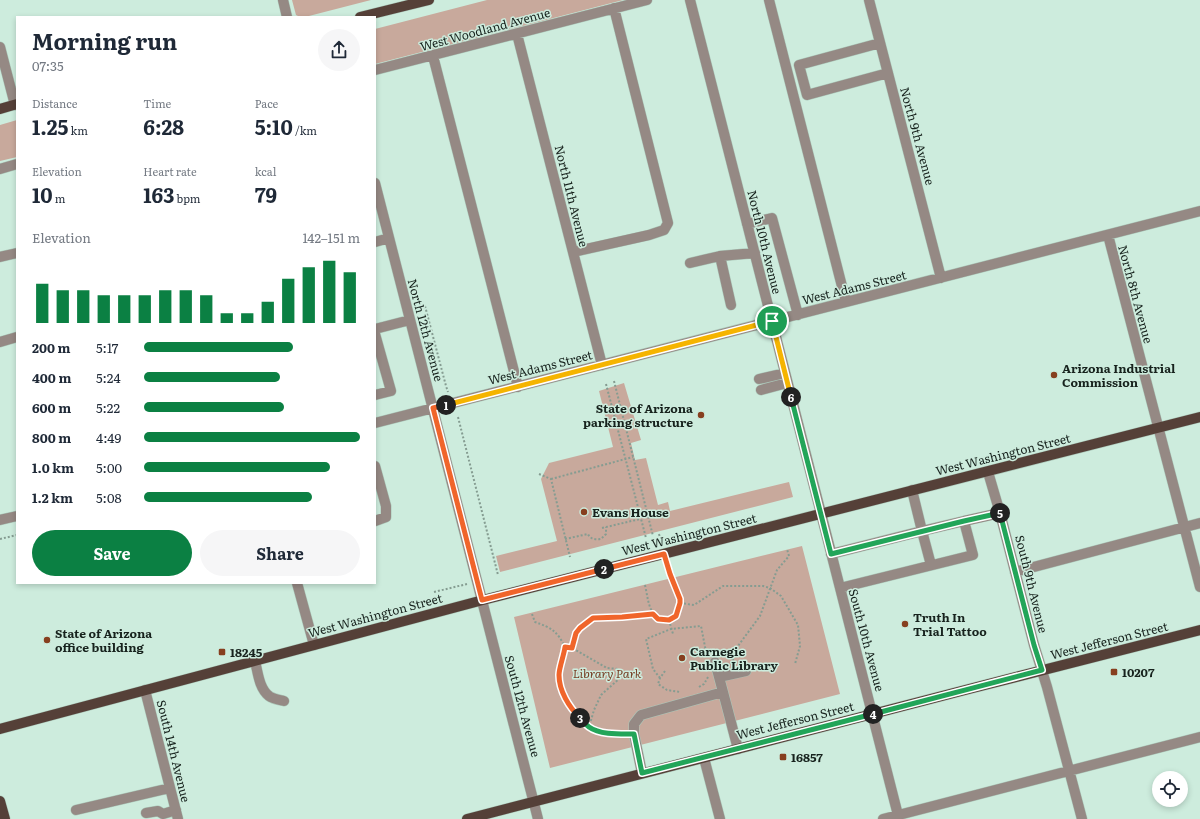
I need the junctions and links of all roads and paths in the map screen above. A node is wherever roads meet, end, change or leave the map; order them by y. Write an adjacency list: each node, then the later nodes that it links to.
1 (283, 0): 8 (street)
2 (429, 0): 9 (main road)
3 (647, 0): 7 (street, West Woodland Avenue)
4 (690, 0): 22 (street, North 10th Avenue)
5 (769, 0): 33 (street)
6 (869, 0): 11 (street, North 9th Avenue)
7 (614, 8): 10 (street, West Woodland Avenue); 26 (street)
8 (287, 16)
9 (364, 16)
10 (517, 34): 13 (street, West Woodland Avenue); 26 (street, North 11th Avenue)
11 (880, 43): 15 (street, North 9th Avenue); 15 (street)
12 (0, 47): 16 (street)
13 (433, 56): 14 (street, West Woodland Avenue); 49 (street)
14 (376, 70)
15 (888, 73): 32 (street, North 9th Avenue)
16 (16, 105): 17 (main road)
17 (0, 109)
18 (16, 164): 19 (street)
19 (0, 169)
20 (376, 187): 24 (street, North 12th Avenue)
21 (1200, 211): 23 (street, West Adams Street)
22 (748, 224): 28 (street, North 10th Avenue); 36 (street)
23 (1108, 235): 32 (street, West Adams Street); 57 (street, North 8th Avenue)
24 (389, 238): 25 (street); 37 (street, North 12th Avenue)
25 (376, 242)
26 (573, 252): 43 (street, North 11th Avenue)
27 (16, 253): 30 (street)
28 (755, 253): 29 (street); 38 (street, North 10th Avenue)
29 (720, 256): 31 (street); 34 (street)
30 (0, 257)
31 (690, 263)
32 (941, 278): 33 (street, West Adams Street)
33 (846, 302): 36 (street, West Adams Street)
34 (731, 305)
35 (425, 306): 51 (path)
36 (798, 315): 38 (street, West Adams Street)
37 (410, 320): 39 (street); 53 (street, North 12th Avenue)
38 (772, 321): 43 (street, West Adams Street); 44 (street, North 10th Avenue)
39 (376, 329)
40 (16, 337): 42 (street)
41 (376, 338): 52 (street)
42 (0, 342)
43 (602, 365): 49 (street, West Adams Street)
44 (784, 373): 45 (street); 48 (street, North 10th Avenue)
45 (759, 379)
46 (614, 381): 58 (path)
47 (606, 384): 59 (path)
48 (787, 384): 50 (street); 67 (street, North 10th Avenue)
49 (518, 386): 53 (street, West Adams Street)
50 (761, 390)
51 (448, 392)
52 (376, 395)
53 (433, 408): 56 (street, West Adams Street); 98 (street, North 12th Avenue)
54 (458, 417): 90 (path)
55 (1200, 417): 57 (main road, West Washington Street)
56 (376, 423)
57 (1158, 429): 60 (main road, West Washington Street); 76 (street, North 8th Avenue)
58 (634, 456): 59 (path); 80 (path)
59 (625, 460): 63 (path); 69 (path)
60 (988, 472): 65 (main road, West Washington Street); 66 (street, South 9th Avenue)
61 (376, 474): 64 (street)
62 (539, 474): 63 (path)
63 (551, 479): 83 (path)
64 (378, 489): 71 (street)
65 (912, 490): 67 (main road, West Washington Street); 77 (street)
66 (1000, 513): 72 (street); 89 (street, South 9th Avenue)
67 (820, 514): 85 (main road, West Washington Street); 86 (street, South 10th Avenue)
68 (16, 516): 70 (street)
69 (640, 519): 74 (path); 81 (path)
70 (0, 520)
71 (376, 521)
72 (964, 521): 77 (street); 88 (street)
73 (1200, 524): 76 (street)
74 (606, 527): 75 (path); 83 (path)
75 (602, 528)
76 (1184, 528): 89 (street); 94 (street, North 8th Avenue)
77 (922, 531): 86 (street); 88 (street)
78 (659, 534): 85 (path)
79 (16, 535): 82 (path)
80 (653, 536)
81 (646, 538)
82 (0, 539)
83 (565, 539): 87 (path)
84 (787, 549): 95 (path)
85 (664, 554): 98 (main road, West Washington Street); 99 (path)
86 (831, 554): 96 (street, South 10th Avenue)
87 (570, 557)
88 (931, 566): 96 (street)
89 (1015, 572): 115 (street, South 9th Avenue)
90 (498, 575)
91 (297, 584): 106 (street)
92 (468, 584): 97 (path)
93 (645, 585): 101 (path)
94 (1200, 587)
95 (770, 588): 99 (path); 113 (path); 114 (path)
96 (840, 588): 126 (street, South 10th Avenue)
97 (434, 592)
98 (482, 600): 106 (main road, West Washington Street); 137 (street, South 12th Avenue)
99 (680, 603): 102 (path)
100 (532, 614): 107 (path)
101 (653, 614): 102 (path); 108 (path)
102 (669, 620): 103 (path)
103 (671, 629): 105 (path); 109 (path); 120 (path)
104 (1200, 630): 115 (main road, West Jefferson Street)
105 (673, 634)
106 (314, 645): 112 (main road, West Washington Street)
107 (565, 647): 108 (path); 127 (path)
108 (572, 648): 127 (path)
109 (706, 652): 110 (path); 111 (path)
110 (699, 656)
111 (714, 659): 119 (street)
112 (255, 661): 122 (main road, West Washington Street); 125 (street)
113 (795, 664)
114 (729, 669)
115 (1042, 670): 126 (main road, West Jefferson Street); 133 (street, South 9th Avenue)
116 (665, 671): 120 (path)
117 (746, 671): 119 (street)
118 (708, 675): 121 (path)
119 (719, 677): 123 (street)
120 (660, 678): 124 (path)
121 (698, 687)
122 (145, 690): 128 (main road, West Washington Street); 135 (street, South 14th Avenue)
123 (723, 692): 129 (street); 131 (street)
124 (683, 693)
125 (284, 701)
126 (873, 714): 131 (main road, West Jefferson Street); 142 (street, South 10th Avenue)
127 (590, 727): 129 (path)
128 (0, 728)
129 (634, 734): 134 (street)
130 (1200, 737): 133 (street)
131 (738, 749): 132 (main road, West Jefferson Street)
132 (704, 758): 134 (main road, West Jefferson Street); 146 (street)
133 (1070, 771): 142 (street); 148 (street, South 9th Avenue)
134 (642, 773): 137 (main road, West Jefferson Street)
135 (170, 788): 138 (street); 140 (street, South 14th Avenue)
136 (0, 801): 143 (main road)
137 (534, 801): 144 (main road, West Jefferson Street); 145 (street, South 12th Avenue)
138 (76, 810)
139 (146, 813): 141 (street)
140 (177, 815): 141 (street)
141 (161, 816)
142 (899, 817): 147 (street)
143 (5, 819)
144 (467, 819)
145 (538, 819)
146 (720, 819)
147 (882, 819)
148 (1082, 819)

